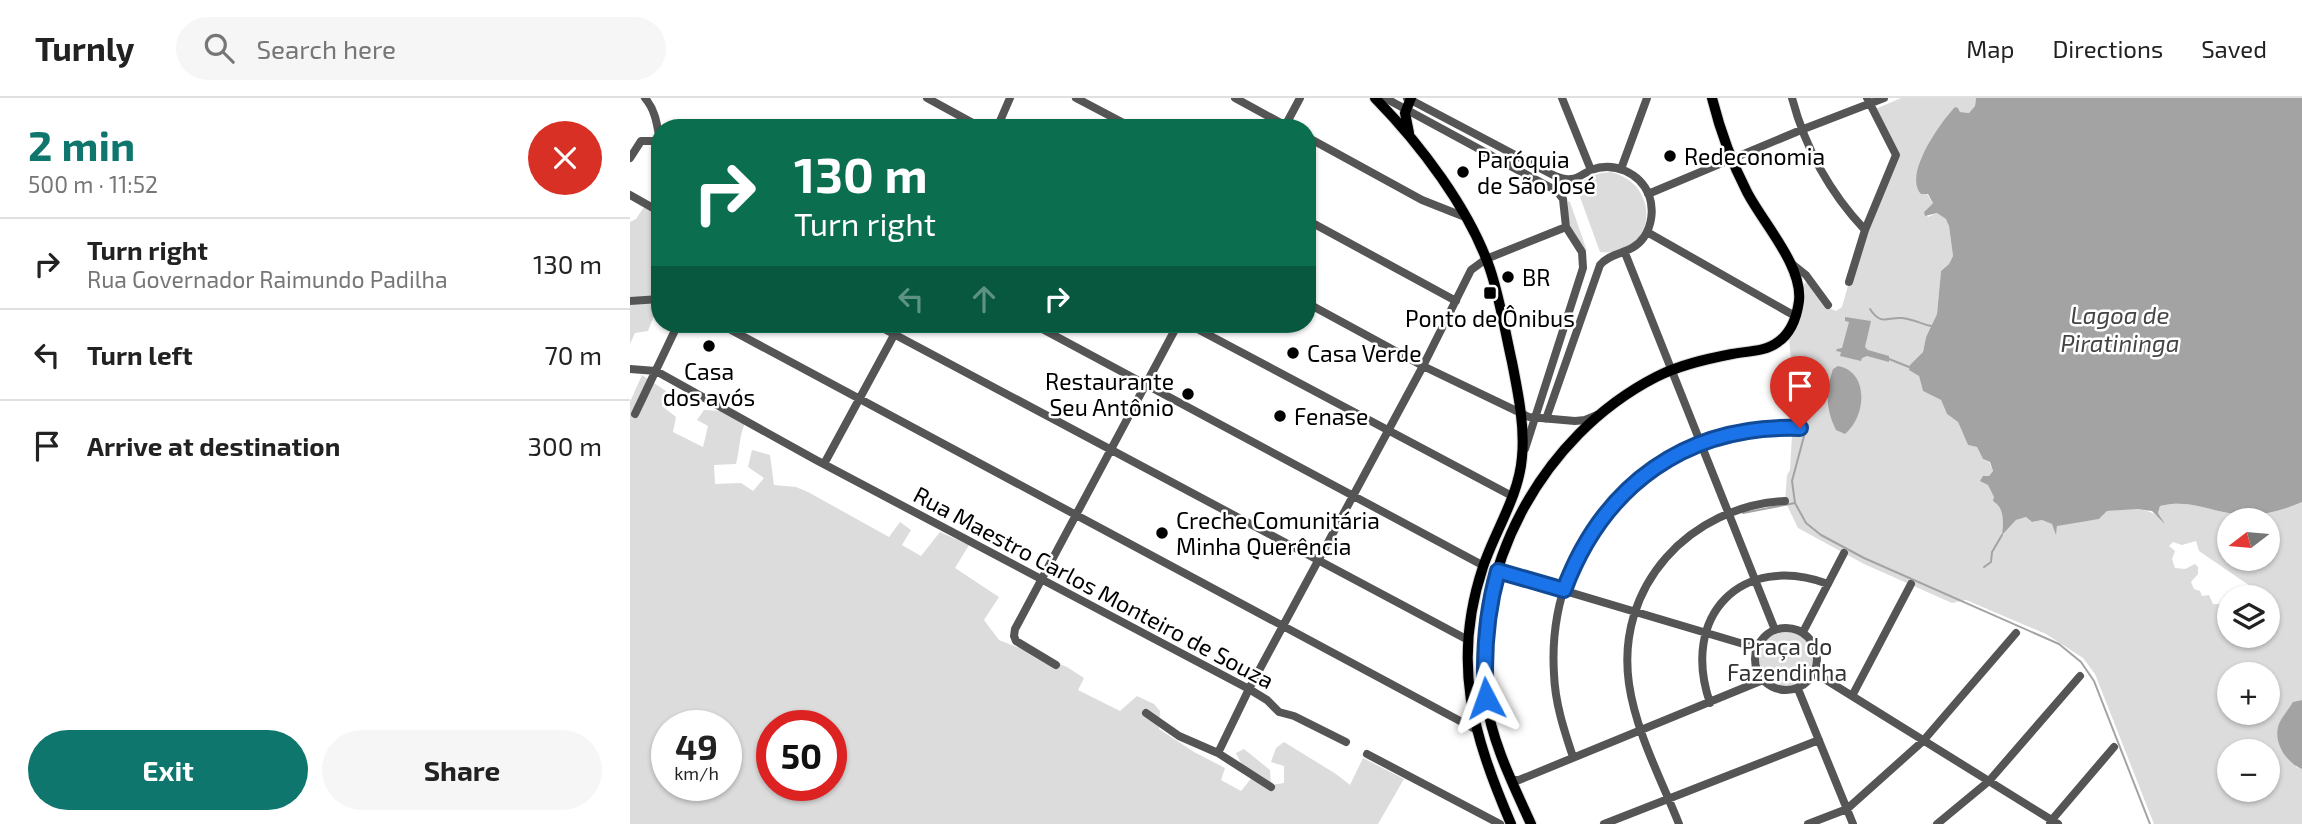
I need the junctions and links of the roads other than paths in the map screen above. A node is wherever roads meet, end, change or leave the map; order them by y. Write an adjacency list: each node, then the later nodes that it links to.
1 (645, 98): 16 (street)
2 (927, 98): 17 (street)
3 (1010, 98): 18 (street)
4 (1076, 98): 19 (street)
5 (1235, 98): 20 (street)
6 (1300, 98): 21 (street)
7 (1375, 98): 25 (main road)
8 (1385, 98): 14 (street)
9 (1562, 98): 29 (street)
10 (1647, 98): 28 (street)
11 (1712, 98): 27 (main road)
12 (1793, 98): 22 (street)
13 (1884, 98): 15 (street)
14 (1408, 101): 25 (main road); 29 (street); 35 (street)
15 (1867, 101): 22 (street); 36 (street)
16 (656, 119)
17 (966, 119)
18 (1001, 119)
19 (1116, 119)
20 (1272, 119)
21 (1290, 119)
22 (1801, 130): 27 (street); 36 (street)
23 (651, 141): 26 (street)
24 (1316, 142): 33 (street)
25 (1416, 144): 33 (main road)
26 (631, 157)
27 (1732, 160): 30 (street); 40 (main road)
28 (1621, 169): 29 (street); 30 (street)
29 (1591, 170)
30 (1648, 194): 37 (street)
31 (630, 195): 32 (street)
32 (651, 207)
33 (1465, 217): 39 (main road)
34 (1316, 225): 44 (street)
35 (1566, 227): 39 (street); 63 (street)
36 (1865, 230): 41 (street)
37 (1647, 232): 38 (street); 47 (street)
38 (1625, 253): 56 (street); 64 (street)
39 (1486, 259): 44 (street); 60 (main road)
40 (1790, 262): 45 (street); 47 (main road)
41 (1849, 282)
42 (651, 300): 43 (street)
43 (630, 301)
44 (1455, 301): 54 (street)
45 (1828, 305)
46 (1316, 308): 54 (street)
47 (1795, 316): 56 (main road)
48 (674, 333): 57 (street)
49 (737, 333): 59 (street)
50 (1049, 333): 58 (street)
51 (1173, 333): 58 (street)
52 (1205, 333): 66 (street)
53 (894, 334): 59 (street); 68 (street)
54 (1423, 366): 60 (street); 66 (street)
55 (630, 369): 57 (street)
56 (1671, 369): 61 (main road); 67 (street)
57 (656, 371): 62 (street); 70 (street, Rua Maestro Carlos Monteiro de Souza)
58 (1145, 383): 68 (street); 71 (street)
59 (859, 398): 70 (street); 75 (street)
60 (1520, 413): 63 (street); 69 (main road)
61 (1600, 413): 64 (street); 79 (main road)
62 (635, 414)
63 (1535, 418): 64 (street); 69 (street)
64 (1546, 419)
65 (1800, 428): 67 (street)
66 (1388, 430): 71 (street); 72 (street)
67 (1700, 443): 74 (street); 84 (street)
68 (1110, 450): 75 (street); 77 (street)
69 (1522, 458): 72 (main road)
70 (824, 464): 80 (street, Rua Maestro Carlos Monteiro de Souza)
71 (1353, 496): 77 (street); 78 (street)
72 (1512, 496): 78 (main road)
73 (1785, 500): 74 (street)
74 (1727, 512): 81 (street); 85 (street)
75 (1075, 515): 80 (street); 86 (street)
76 (1844, 553): 82 (street)
77 (1317, 560): 86 (street); 91 (street)
78 (1484, 566): 91 (main road)
79 (1498, 571): 84 (street); 111 (main road)
80 (1041, 579): 93 (street); 98 (street, Rua Maestro Carlos Monteiro de Souza)
81 (1755, 580): 82 (street); 87 (street); 89 (street)
82 (1828, 584): 88 (street)
83 (1911, 584): 99 (street)
84 (1564, 590): 85 (street); 110 (street)
85 (1636, 611): 89 (street); 103 (street)
86 (1284, 624): 98 (street); 102 (street)
87 (1775, 630): 88 (street); 92 (street)
88 (1803, 632): 94 (street)
89 (1705, 633): 92 (street); 100 (street)
90 (2016, 633): 105 (street)
91 (1468, 640): 102 (main road)
92 (1757, 648): 96 (street)
93 (1056, 665)
94 (1815, 673): 97 (street); 99 (street)
95 (2080, 676): 112 (street)
96 (1762, 680): 97 (street); 100 (street)
97 (1798, 689): 104 (street)
98 (1249, 690): 106 (street, Rua Maestro Carlos Monteiro de Souza); 108 (street)
99 (1852, 696): 105 (street)
100 (1710, 703): 103 (street)
101 (1146, 713): 108 (street)
102 (1475, 729): 118 (main road)
103 (1642, 730): 110 (street); 114 (street)
104 (1819, 740): 114 (street); 115 (street)
105 (1923, 741): 112 (street); 115 (street)
106 (1346, 742)
107 (2115, 747): 116 (street)
108 (1218, 753): 113 (street)
109 (1367, 754): 117 (street)
110 (1573, 757): 111 (street)
111 (1511, 779): 119 (main road)
112 (1989, 781): 116 (street); 124 (street)
113 (1271, 787)
114 (1669, 799): 120 (street); 121 (street)
115 (1847, 809): 122 (street); 123 (street)
116 (2053, 823)
117 (1500, 824)
118 (1511, 824)
119 (1531, 824)
120 (1604, 824)
121 (1679, 824)
122 (1808, 824)
123 (1853, 824)
124 (1937, 824)

